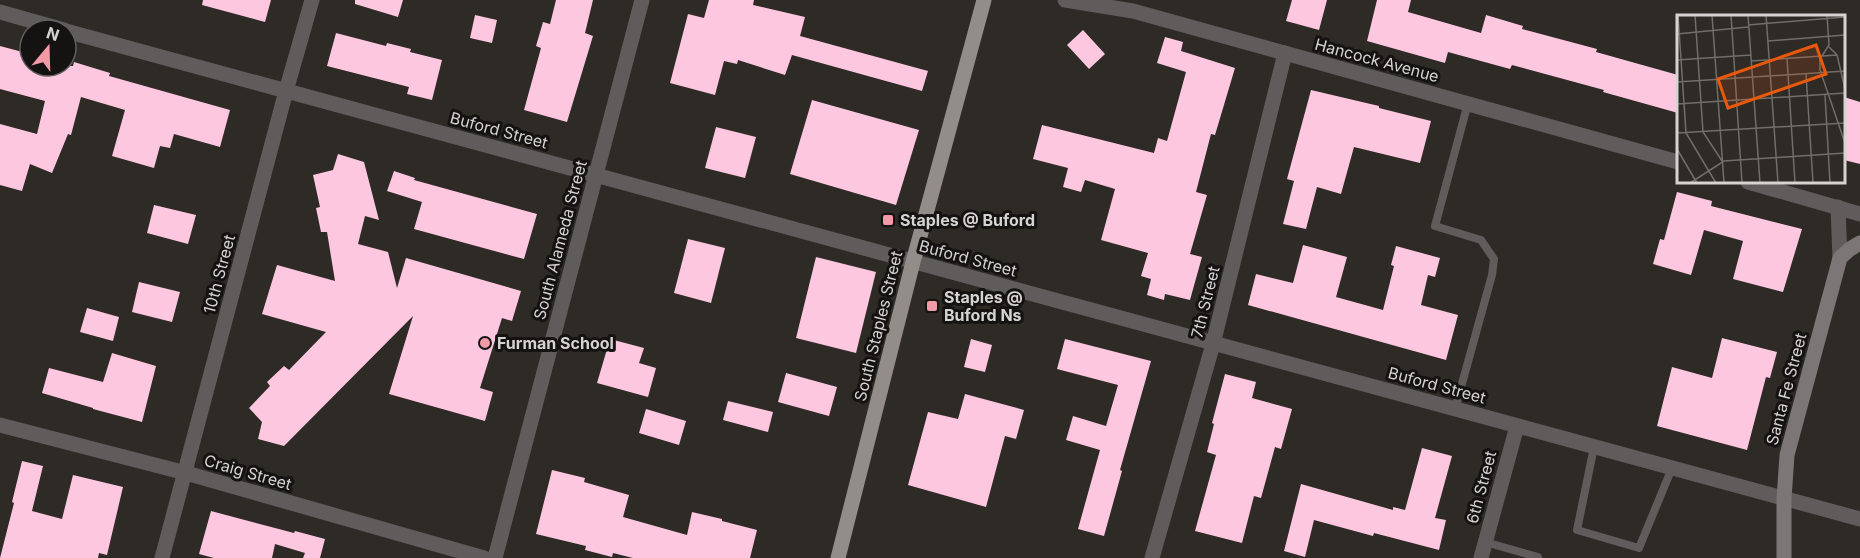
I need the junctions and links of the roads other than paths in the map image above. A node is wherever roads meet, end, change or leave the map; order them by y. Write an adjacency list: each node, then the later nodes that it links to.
1 (312, 0): 9 (street, 10th Street)
2 (642, 0): 12 (street, South Alameda Street)
3 (984, 0): 18 (main road, South Staples Street)
4 (1065, 0): 8 (street, Hancock Avenue)
5 (0, 12): 6 (street, Buford Street)
6 (22, 18)
7 (78, 34): 9 (street, Buford Street)
8 (1285, 53): 10 (street, Hancock Avenue); 19 (street, 7th Street)
9 (286, 91): 12 (street, Buford Street); 25 (street, 10th Street)
10 (1467, 103): 11 (street, Hancock Avenue); 20 (lane)
11 (1677, 162)
12 (596, 175): 18 (street, Buford Street); 31 (street, South Alameda Street)
13 (1752, 183): 14 (street)
14 (1838, 207): 15 (street); 17 (street)
15 (1860, 214)
16 (1860, 243): 17 (main road)
17 (1840, 258): 26 (main road, Santa Fe Street)
18 (913, 262): 19 (street, Buford Street); 32 (main road, South Staples Street)
19 (1213, 344): 20 (street, Buford Street); 33 (street, 7th Street)
20 (1455, 409): 22 (street, Buford Street)
21 (0, 425): 25 (street, Craig Street)
22 (1517, 426): 23 (street, Buford Street); 28 (street, 6th Street)
23 (1594, 447): 24 (street, Buford Street); 24 (lane)
24 (1672, 468): 26 (street, Buford Street)
25 (186, 473): 29 (street, 10th Street); 30 (street, Craig Street)
26 (1784, 499): 27 (street, Buford Street); 36 (main road, Santa Fe Street)
27 (1860, 519)
28 (1485, 542): 34 (street, 6th Street); 35 (lane)
29 (162, 558)
30 (484, 558)
31 (495, 558)
32 (838, 558)
33 (1152, 558)
34 (1481, 558)
35 (1538, 558)
36 (1784, 558)

